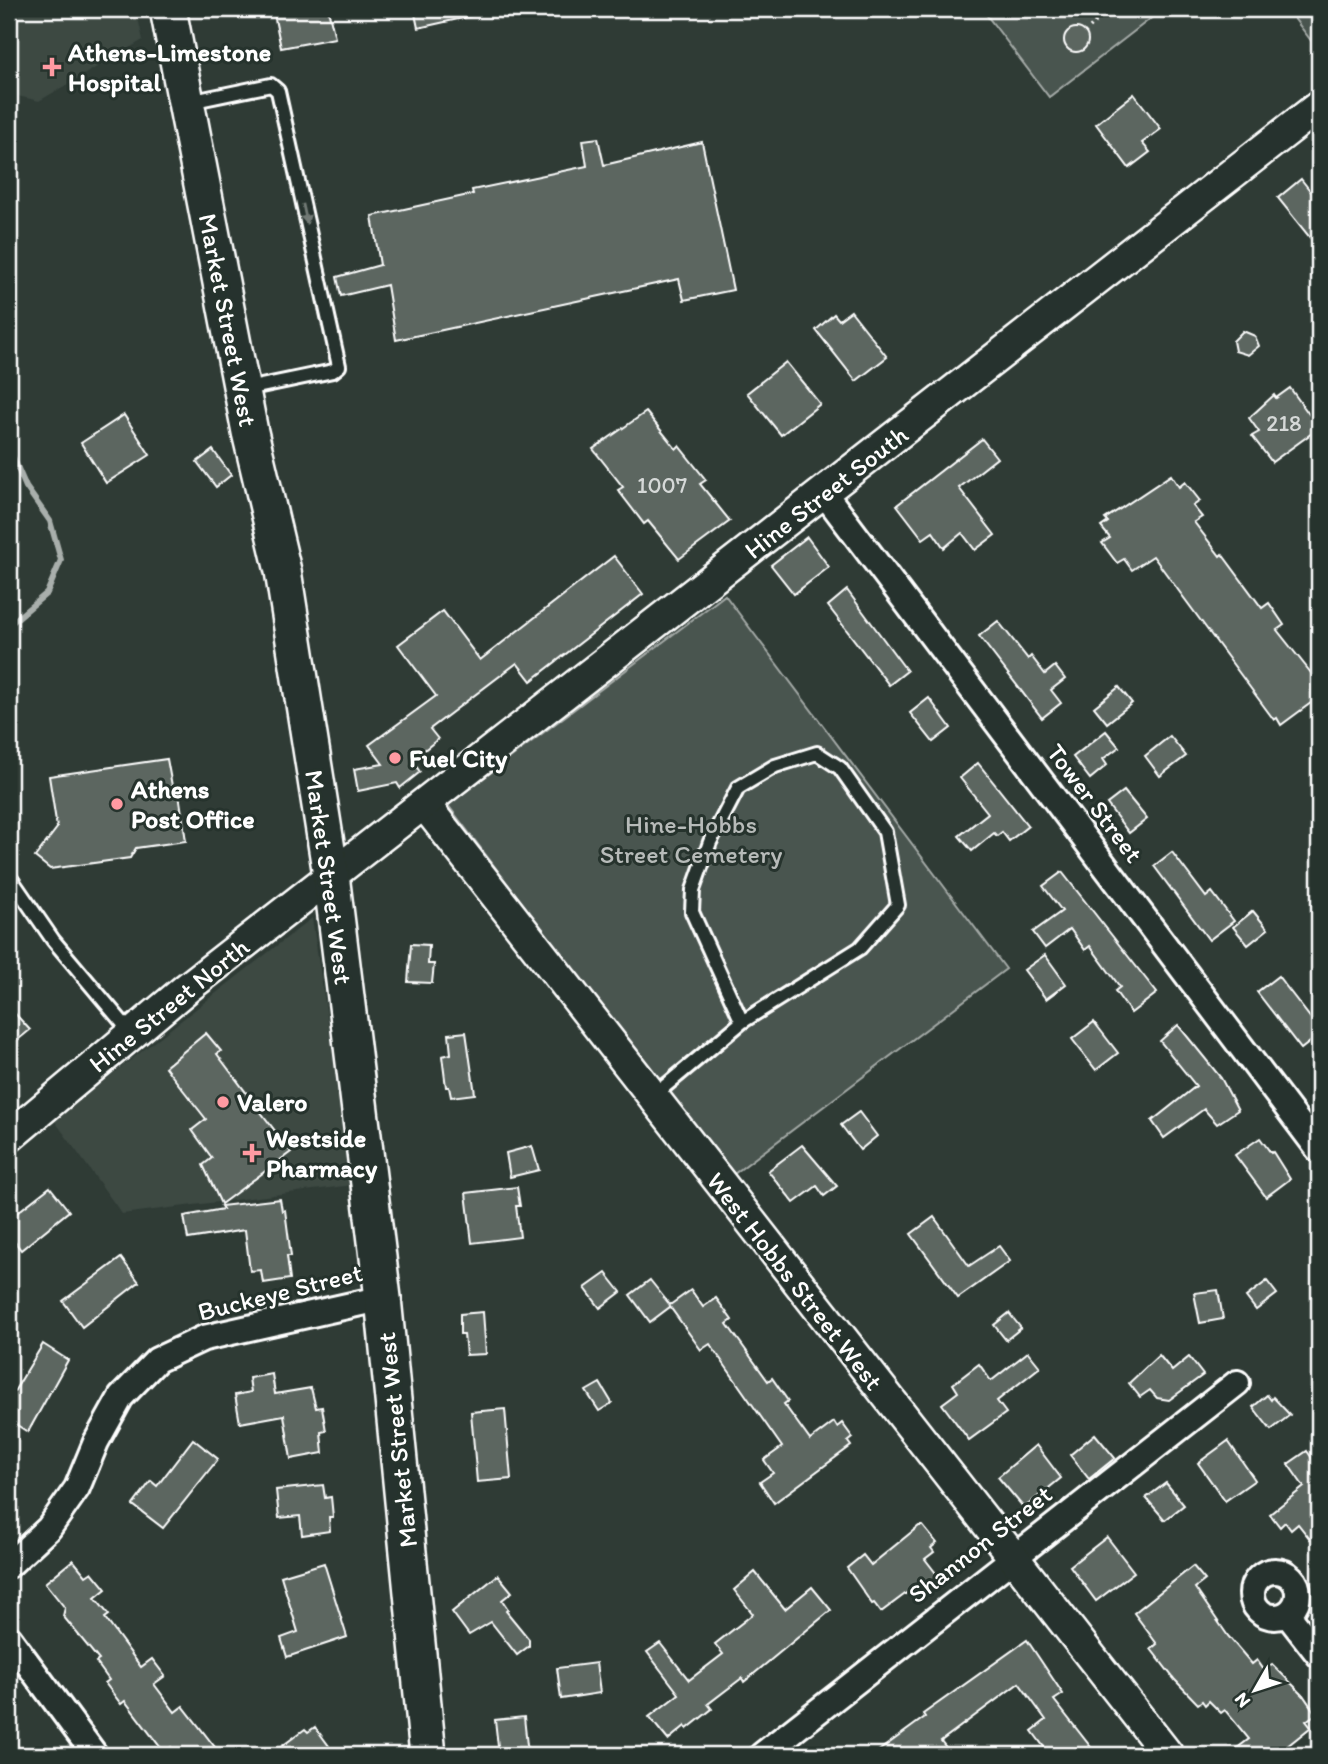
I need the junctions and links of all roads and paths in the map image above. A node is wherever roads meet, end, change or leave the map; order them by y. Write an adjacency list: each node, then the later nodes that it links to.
1 (168, 9): 4 (main road, Market Street West)
2 (1097, 9): 3 (path)
3 (1085, 33)
4 (186, 103): 6 (main road, Market Street West); 6 (lane, one-way to 6)
5 (1319, 106): 7 (street, Hine Street South)
6 (242, 390): 9 (main road, Market Street West)
7 (824, 493): 8 (street, Hine Street South); 15 (street, Tower Street)
8 (425, 805): 9 (street, Hine Street South); 13 (street, West Hobbs Street West)
9 (331, 876): 12 (street, Hine Street North); 16 (main road, Market Street West)
10 (9, 877): 12 (lane)
11 (742, 1022): 11 (lane); 13 (lane)
12 (133, 1034): 14 (street, Hine Street North)
13 (652, 1097): 18 (street, West Hobbs Street West)
14 (9, 1137)
15 (1319, 1150)
16 (383, 1298): 19 (street, Buckeye Street); 24 (main road, Market Street West)
17 (1237, 1383): 18 (street, Shannon Street)
18 (1010, 1558): 25 (street, Shannon Street); 26 (street, West Hobbs Street West)
19 (9, 1565)
20 (1287, 1614): 22 (street)
21 (9, 1638): 23 (street)
22 (1319, 1654)
23 (95, 1755)
24 (428, 1755)
25 (762, 1755)
26 (1168, 1755)

